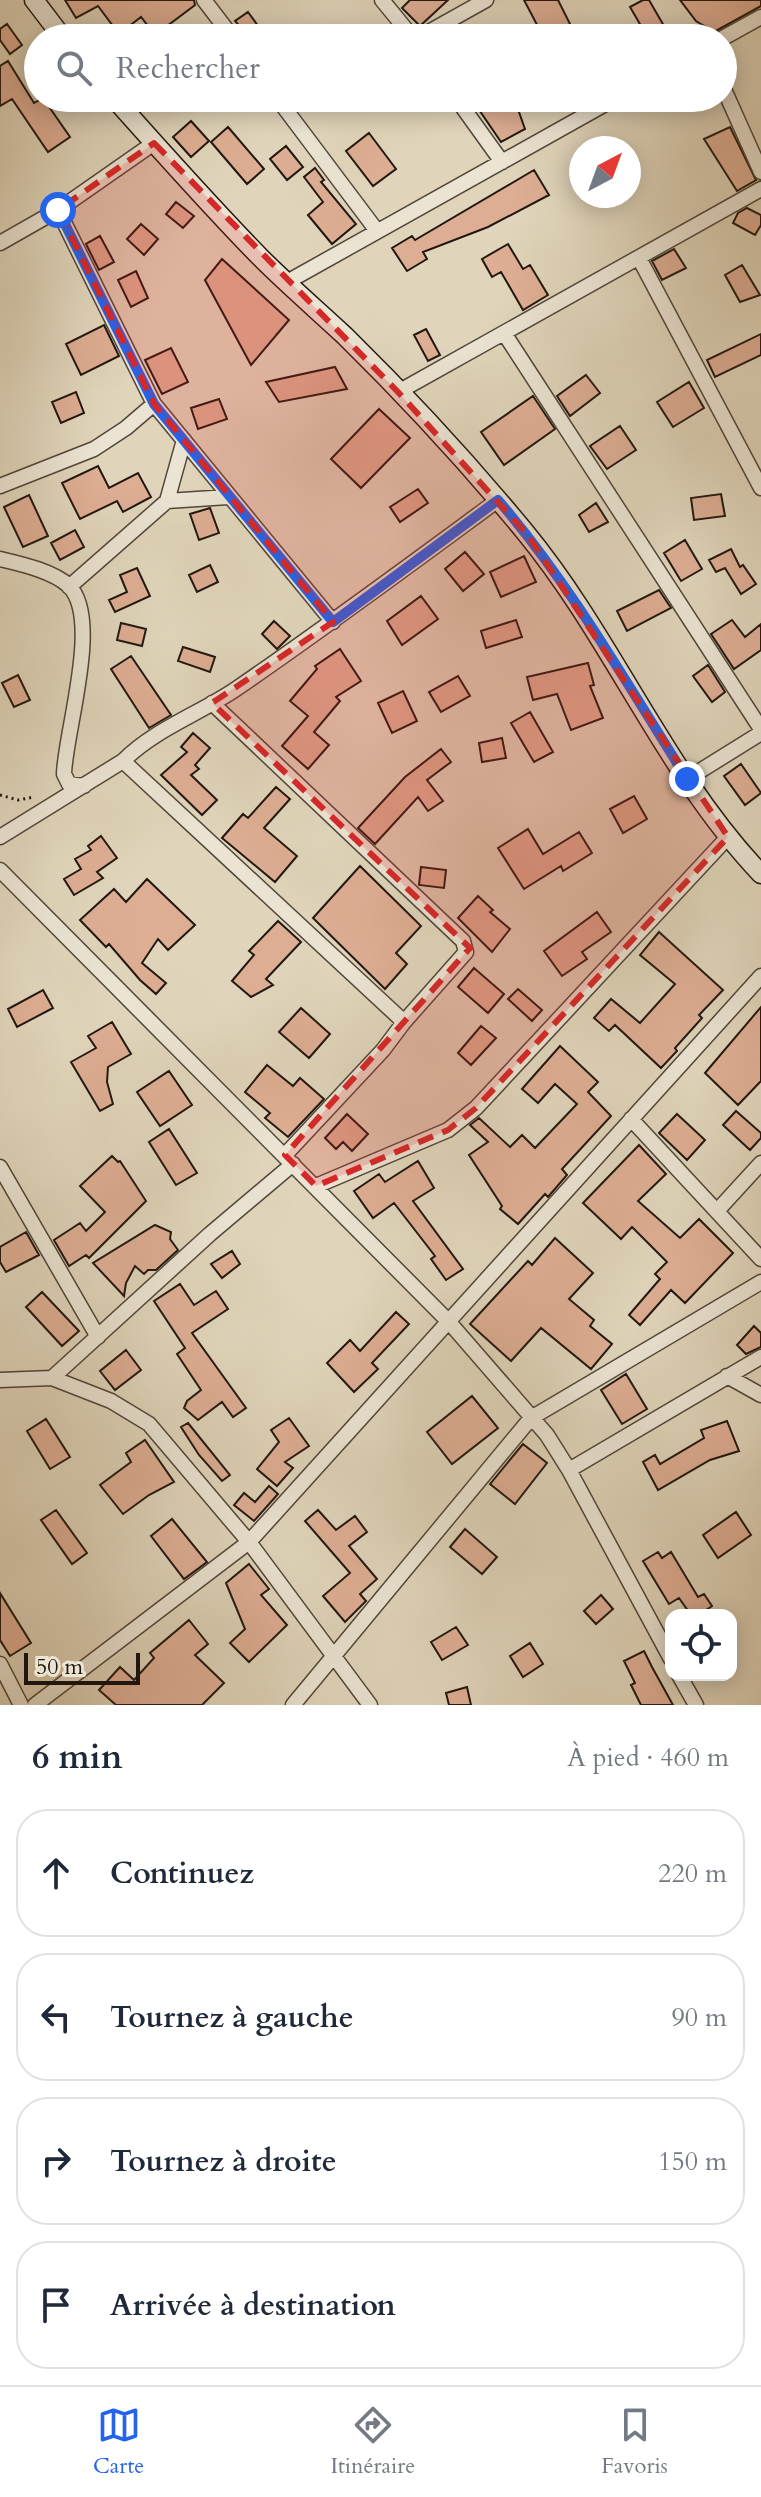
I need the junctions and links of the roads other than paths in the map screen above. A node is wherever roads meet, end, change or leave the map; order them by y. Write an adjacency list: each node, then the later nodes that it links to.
1 (34, 0): 6 (main road)
2 (204, 0): 7 (street)
3 (382, 0): 8 (street)
4 (486, 0): 9 (street)
5 (761, 17): 10 (street)
6 (52, 24)
7 (222, 24)
8 (403, 24)
9 (442, 24)
10 (737, 30)
11 (126, 112): 16 (main road)
12 (288, 112): 21 (street)
13 (466, 112): 17 (street)
14 (591, 112): 17 (street)
15 (734, 112): 18 (street)
16 (154, 143): 20 (street); 24 (main road)
17 (502, 162): 21 (street)
18 (761, 172)
19 (761, 189): 23 (street)
20 (58, 210): 22 (street); 27 (street)
21 (377, 231): 24 (street)
22 (0, 243)
23 (639, 258): 25 (street); 30 (street)
24 (287, 282): 26 (main road)
25 (504, 333): 26 (street); 38 (street)
26 (398, 392): 32 (main road)
27 (154, 404): 28 (street); 29 (street)
28 (184, 440): 31 (street); 33 (street)
29 (0, 486)
30 (761, 488)
31 (228, 497): 33 (street); 36 (street)
32 (498, 500): 36 (street); 40 (main road)
33 (167, 501): 35 (street)
34 (0, 559): 35 (street)
35 (69, 587): 41 (street)
36 (333, 622): 37 (street)
37 (212, 703): 39 (street); 47 (street)
38 (761, 731): 40 (street)
39 (123, 761): 41 (street); 47 (street)
40 (687, 779): 43 (main road)
41 (84, 786): 42 (street)
42 (0, 837)
43 (728, 837): 45 (main road); 52 (street)
44 (0, 870): 49 (street)
45 (761, 874)
46 (761, 976): 48 (street)
47 (404, 1022): 49 (street)
48 (631, 1119): 53 (street); 56 (street)
49 (289, 1159): 52 (street); 57 (street)
50 (761, 1163): 53 (street)
51 (0, 1167): 57 (street)
52 (316, 1186): 56 (street)
53 (717, 1211): 54 (street)
54 (761, 1259)
55 (761, 1282): 63 (street)
56 (449, 1322): 63 (street); 65 (street)
57 (98, 1337): 60 (street)
58 (761, 1357): 59 (street)
59 (727, 1376): 62 (street); 64 (street)
60 (52, 1378): 61 (street); 65 (street)
61 (0, 1380)
62 (761, 1395)
63 (531, 1418): 64 (street); 67 (street)
64 (569, 1470): 66 (street)
65 (249, 1542): 67 (street); 71 (street)
66 (665, 1648)
67 (333, 1655): 72 (street); 73 (street)
68 (0, 1664): 70 (street)
69 (682, 1681): 74 (street)
70 (21, 1705)
71 (35, 1705)
72 (293, 1705)
73 (370, 1705)
74 (696, 1705)

